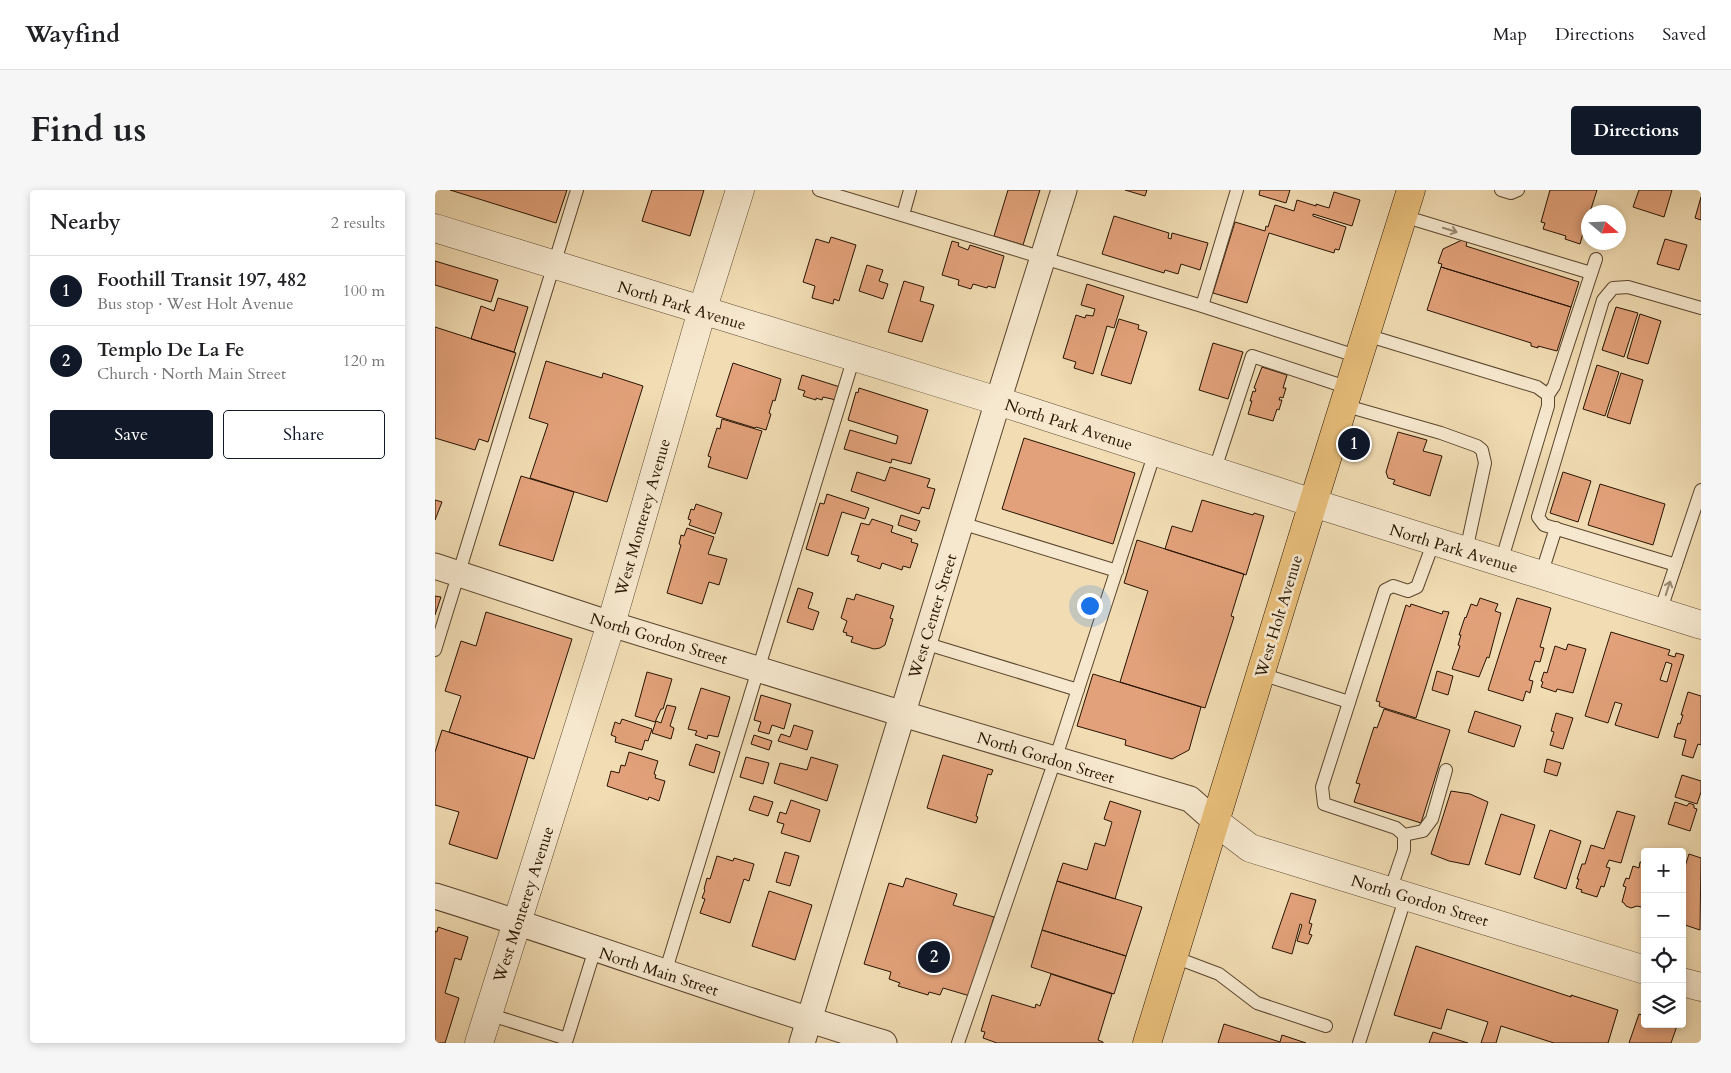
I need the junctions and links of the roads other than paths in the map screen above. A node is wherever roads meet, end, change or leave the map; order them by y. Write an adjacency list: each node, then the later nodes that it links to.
1 (577, 190): 15 (lane)
2 (740, 190): 19 (street, West Monterey Avenue)
3 (819, 190): 10 (lane)
4 (910, 190): 10 (lane)
5 (1064, 190): 13 (street, West Center Street)
6 (1237, 190): 17 (lane)
7 (1411, 190): 11 (main road, West Holt Avenue)
8 (1501, 190): 9 (lane)
9 (1518, 190)
10 (903, 215): 13 (lane)
11 (1403, 216): 16 (lane, one-way to 16); 20 (main road, West Holt Avenue)
12 (435, 228): 15 (street, North Park Avenue)
13 (1043, 257): 17 (lane); 24 (street, West Center Street)
14 (1596, 259): 16 (lane)
15 (554, 266): 19 (street, North Park Avenue); 37 (lane)
16 (1591, 273): 22 (lane)
17 (1202, 306): 20 (lane)
18 (1701, 308): 30 (lane)
19 (702, 311): 21 (street, North Park Avenue); 40 (street, West Monterey Avenue)
20 (1362, 346): 22 (lane); 23 (main road, West Holt Avenue)
21 (854, 358): 24 (street, North Park Avenue); 44 (lane)
22 (1548, 395): 33 (lane)
23 (1346, 396): 26 (lane); 28 (main road, West Holt Avenue); 32 (lane)
24 (997, 401): 25 (street, North Park Avenue); 29 (street, West Center Street)
25 (1155, 452): 26 (street, North Park Avenue); 36 (lane)
26 (1214, 472): 28 (street, North Park Avenue)
27 (1701, 490): 34 (lane)
28 (1313, 503): 31 (street, North Park Avenue); 45 (main road, West Holt Avenue)
29 (961, 523): 36 (lane); 42 (street, West Center Street)
30 (1555, 528): 34 (lane); 38 (lane)
31 (1433, 541): 32 (street, North Park Avenue); 47 (lane)
32 (1465, 551): 33 (street, North Park Avenue)
33 (1501, 562): 38 (street, North Park Avenue)
34 (1676, 565): 39 (lane, one-way to 34)
35 (435, 566): 37 (street, North Gordon Street)
36 (1117, 571): 46 (lane)
37 (459, 574): 40 (street, North Gordon Street); 43 (lane)
38 (1541, 575): 39 (street, North Park Avenue)
39 (1660, 612): 41 (street, North Park Avenue)
40 (611, 624): 44 (street, North Gordon Street); 55 (street, West Monterey Avenue)
41 (1701, 625)
42 (924, 643): 46 (lane); 48 (street, West Center Street)
43 (435, 650)
44 (759, 670): 48 (street, North Gordon Street); 59 (lane)
45 (1261, 674): 47 (lane); 51 (main road, West Holt Avenue)
46 (1078, 690): 49 (lane)
47 (1349, 702): 52 (lane)
48 (903, 714): 49 (street, North Gordon Street); 64 (street, West Center Street)
49 (1055, 760): 51 (street, North Gordon Street); 67 (lane)
50 (1446, 770): 52 (lane)
51 (1216, 822): 53 (street, North Gordon Street); 57 (main road, West Holt Avenue)
52 (1404, 835): 53 (lane)
53 (1398, 894): 58 (street, North Gordon Street); 69 (lane)
54 (435, 896): 55 (street, North Main Street)
55 (518, 921): 56 (street, North Main Street); 62 (street, West Monterey Avenue)
56 (595, 950): 59 (street, North Main Street); 62 (lane)
57 (1174, 957): 63 (lane); 68 (main road, West Holt Avenue)
58 (1641, 969)
59 (665, 973): 64 (street, North Main Street)
60 (1686, 983): 61 (street)
61 (1701, 987)
62 (488, 1014): 65 (street, West Monterey Avenue)
63 (1326, 1026)
64 (805, 1032): 66 (street, North Main Street)
65 (479, 1043)
66 (885, 1043)
67 (958, 1043)
68 (1147, 1043)
69 (1359, 1043)

